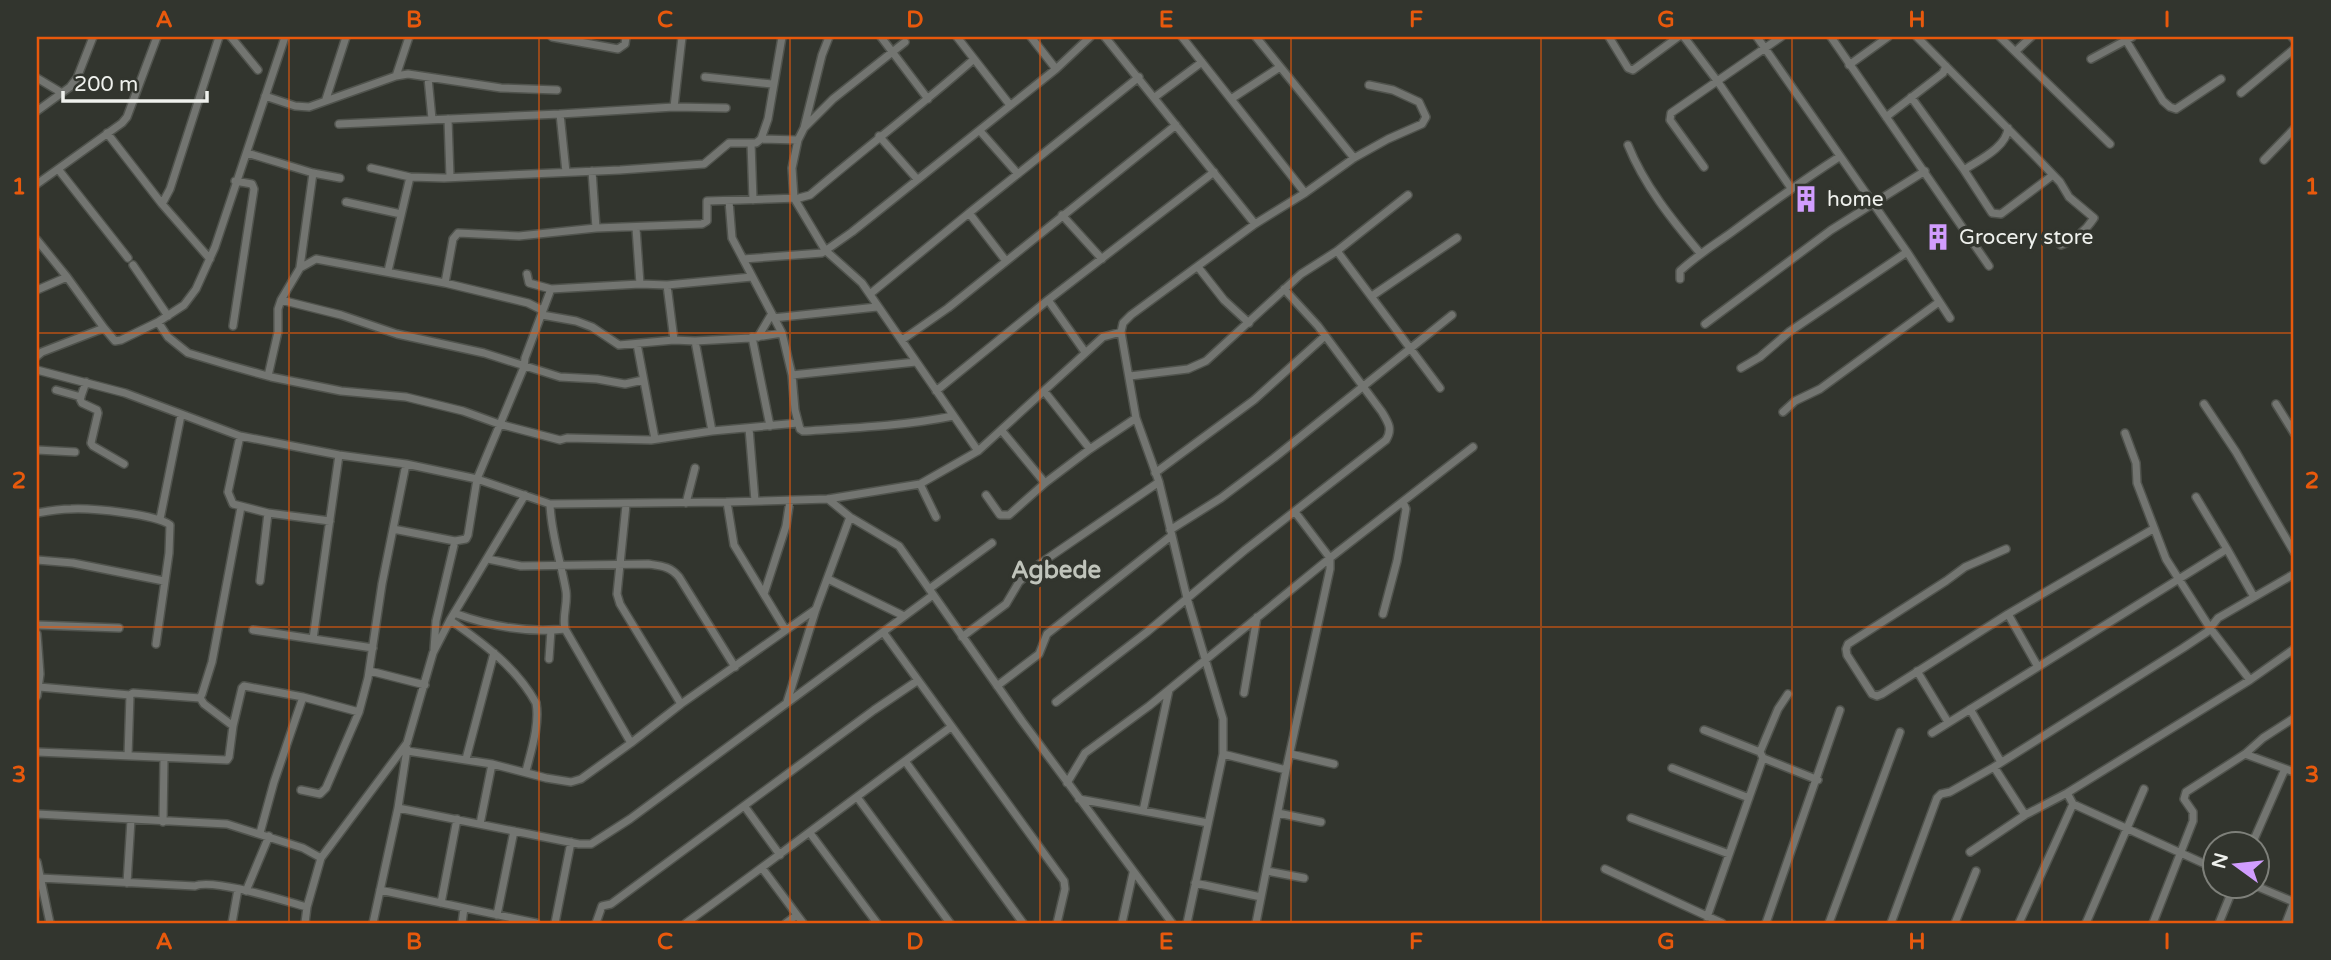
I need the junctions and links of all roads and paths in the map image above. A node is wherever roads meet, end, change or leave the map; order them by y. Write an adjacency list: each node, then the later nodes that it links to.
1 (93, 37): 54 (street)
2 (158, 37): 76 (street)
3 (219, 37): 111 (street)
4 (231, 37): 43 (street)
5 (285, 37): 56 (street)
6 (346, 37): 59 (street)
7 (410, 37): 44 (street)
8 (552, 37): 9 (street)
9 (626, 37)
10 (681, 37): 63 (street)
11 (782, 37): 51 (street)
12 (829, 37): 72 (street)
13 (881, 37): 35 (street)
14 (957, 37): 36 (street)
15 (1031, 37): 42 (street)
16 (1090, 37): 42 (street)
17 (1105, 37): 46 (street)
18 (1182, 37): 38 (street)
19 (1256, 37): 40 (street)
20 (1609, 37): 21 (street)
21 (1678, 37)
22 (1684, 37): 50 (street)
23 (1757, 37): 32 (street)
24 (1781, 37): 32 (street)
25 (1831, 37): 39 (street)
26 (1888, 37): 39 (street)
27 (1917, 37): 41 (street)
28 (2000, 37): 34 (street)
29 (2031, 37): 34 (street)
30 (2128, 38): 37 (street); 49 (street)
31 (905, 42): 35 (street)
32 (1765, 49): 50 (street); 84 (street)
33 (2294, 49): 55 (street)
34 (2016, 51): 81 (street)
35 (893, 53): 60 (street); 72 (street)
36 (974, 59): 60 (street); 62 (street)
37 (2091, 59)
38 (1202, 62): 57 (street); 61 (street)
39 (1849, 65): 67 (street)
40 (1280, 66): 61 (street); 85 (street)
41 (1946, 66): 58 (street); 73 (street)
42 (1056, 69): 62 (street)
43 (257, 70)
44 (396, 76): 48 (street); 59 (street)
45 (705, 77): 51 (street)
46 (1139, 77): 57 (street); 96 (street)
47 (37, 78): 54 (street)
48 (428, 78): 53 (street); 68 (street)
49 (2221, 79)
50 (1718, 82): 87 (street); 104 (street)
51 (772, 84): 78 (street)
52 (1369, 85): 85 (street)
53 (557, 90)
54 (62, 93): 65 (street)
55 (2241, 93)
56 (265, 96): 59 (street); 83 (street)
57 (1155, 97): 71 (street)
58 (1911, 97): 67 (street); 90 (street)
59 (326, 99)
60 (928, 99): 77 (street)
61 (1231, 99): 105 (street)
62 (1010, 105): 75 (street)
63 (674, 107): 64 (street); 66 (street)
64 (726, 108)
65 (37, 111)
66 (560, 114): 69 (street); 93 (street)
67 (1886, 117): 92 (street)
68 (432, 119): 69 (street); 70 (street)
69 (448, 119): 99 (street)
70 (339, 124)
71 (1176, 125): 94 (street); 115 (street)
72 (804, 128): 79 (street)
73 (2008, 128): 90 (street); 97 (street)
74 (2294, 130): 86 (street)
75 (980, 131): 96 (street); 101 (street)
76 (107, 133): 89 (street); 111 (street)
77 (879, 136): 101 (street); 107 (street)
78 (761, 139): 79 (street); 80 (street)
79 (798, 140): 107 (street)
80 (751, 143): 91 (street); 108 (street)
81 (2110, 144)
82 (1628, 145): 125 (street)
83 (247, 153): 95 (street); 102 (street)
84 (1839, 157): 104 (street); 112 (street)
85 (1354, 158): 105 (street)
86 (2264, 160)
87 (1704, 167)
88 (371, 168): 98 (street)
89 (58, 170): 103 (street); 152 (street)
90 (1964, 170): 97 (street)
91 (592, 171): 93 (street); 117 (street)
92 (1925, 171): 112 (street); 130 (street)
93 (566, 172): 99 (street)
94 (1214, 172): 116 (street); 128 (street)
95 (313, 173): 100 (street); 132 (street)
96 (1018, 174): 113 (street)
97 (2053, 175): 121 (street)
98 (410, 177): 99 (street); 114 (street)
99 (450, 177)
100 (340, 178)
101 (917, 179): 122 (street)
102 (235, 181): 126 (street); 158 (street)
103 (37, 184)
104 (1791, 188): 125 (street)
105 (1305, 193): 116 (street)
106 (1408, 195): 123 (street)
107 (794, 198): 108 (street); 122 (street)
108 (753, 200): 109 (street)
109 (729, 201): 118 (street); 127 (street)
110 (346, 202): 114 (street)
111 (162, 204): 126 (street)
112 (1873, 204): 124 (street); 157 (street)
113 (969, 213): 129 (street); 144 (street)
114 (401, 214): 133 (street)
115 (1062, 215): 128 (street); 129 (street)
116 (1255, 224): 131 (street)
117 (596, 228): 118 (street); 138 (street)
118 (636, 228): 139 (street)
119 (1457, 238): 145 (street)
120 (37, 240): 135 (street)
121 (2056, 240)
122 (825, 250): 127 (street); 144 (street)
123 (1337, 251): 142 (street); 145 (street)
124 (1907, 252): 148 (street); 173 (street)
125 (1700, 253): 137 (street)
126 (210, 259): 152 (street)
127 (743, 259): 136 (street)
128 (1102, 259): 147 (street)
129 (1006, 261): 165 (street)
130 (1989, 266)
131 (1198, 267): 156 (street); 160 (street)
132 (300, 268): 133 (street); 146 (street)
133 (388, 271): 138 (street)
134 (527, 274): 141 (street)
135 (67, 277): 143 (street); 159 (street)
136 (752, 277): 140 (street); 153 (street)
137 (1680, 279)
138 (445, 283): 150 (street)
139 (640, 284): 140 (street); 141 (street)
140 (667, 285): 164 (street)
141 (551, 289): 150 (street)
142 (1284, 289): 156 (street); 162 (street)
143 (37, 290)
144 (870, 294): 149 (street)
145 (1371, 296): 168 (street)
146 (281, 300): 172 (street); 176 (street)
147 (1048, 300): 169 (street); 183 (street)
148 (1939, 302): 154 (street); 188 (street)
149 (877, 307): 153 (street); 165 (street)
150 (542, 312): 167 (street); 172 (street)
151 (1452, 315): 168 (street)
152 (168, 316): 155 (street)
153 (772, 317): 161 (street); 163 (street)
154 (1950, 318)
155 (158, 322): 159 (street); 176 (street)
156 (1249, 323): 177 (street)
157 (1705, 324)
158 (233, 326)
159 (104, 328): 170 (street)
160 (1121, 332): 169 (street); 177 (street)
161 (782, 333): 163 (street); 175 (street)
162 (1325, 336): 180 (street); 212 (street)
163 (755, 337): 166 (street); 195 (street)
164 (674, 340): 166 (street); 167 (street)
165 (902, 340): 171 (street)
166 (695, 341): 197 (street)
167 (637, 344): 178 (street)
168 (1409, 347): 180 (street); 181 (street)
169 (1086, 352): 184 (street)
170 (37, 356)
171 (915, 362): 175 (street); 183 (street)
172 (524, 367): 178 (street); 193 (street)
173 (1741, 368)
174 (37, 370): 179 (street)
175 (792, 375): 192 (street)
176 (268, 376): 193 (street)
177 (1130, 376): 191 (street)
178 (643, 380): 202 (street)
179 (86, 382): 185 (street); 189 (street)
180 (1362, 386): 229 (street); 238 (street)
181 (1440, 388)
182 (56, 390): 185 (street)
183 (936, 391): 190 (street)
184 (1044, 391): 198 (street); 204 (street)
185 (81, 397): 209 (street)
186 (2204, 404): 243 (street)
187 (2276, 404): 194 (street)
188 (1783, 412)
189 (181, 415): 201 (street); 234 (street)
190 (953, 416): 192 (street); 206 (street)
191 (1136, 418): 204 (street); 212 (street)
192 (798, 423): 195 (street)
193 (499, 424): 202 (street); 213 (street)
194 (2292, 424): 200 (street)
195 (770, 426): 196 (street)
196 (748, 428): 197 (street); 222 (street)
197 (712, 431): 202 (street)
198 (1002, 432): 206 (street); 215 (street)
199 (2125, 433): 237 (street)
200 (2294, 433)
201 (240, 436): 208 (street); 228 (street)
202 (655, 439)
203 (1473, 447): 224 (street)
204 (1090, 449): 215 (street)
205 (37, 450): 207 (street)
206 (978, 451): 216 (street)
207 (75, 452)
208 (339, 455): 210 (street); 235 (street)
209 (124, 464)
210 (405, 464): 213 (street); 236 (street)
211 (695, 468): 225 (street)
212 (1155, 473): 214 (street)
213 (477, 479): 217 (street); 239 (street)
214 (1159, 482): 238 (street); 273 (street)
215 (1045, 483): 218 (street)
216 (920, 484): 220 (street); 233 (street)
217 (525, 495): 226 (street); 245 (street)
218 (986, 495)
219 (2196, 497): 242 (street)
220 (828, 499): 221 (street); 232 (street)
221 (790, 500): 222 (street); 255 (street)
222 (755, 501): 223 (street)
223 (727, 502): 225 (street); 255 (street)
224 (1403, 502): 244 (street); 259 (street)
225 (686, 503): 227 (street)
226 (550, 504): 227 (street); 248 (street)
227 (626, 505): 247 (street)
228 (241, 507): 231 (street); 297 (street)
229 (1295, 512): 244 (street); 257 (street)
230 (37, 513): 234 (street)
231 (268, 513): 235 (street); 253 (street)
232 (850, 517): 250 (street); 254 (street)
233 (936, 517)
234 (160, 519): 252 (street)
235 (330, 521): 274 (street)
236 (393, 529): 239 (street); 276 (street)
237 (2153, 529): 251 (street); 260 (street)
238 (1170, 533): 257 (street); 290 (street)
239 (455, 541): 278 (street)
240 (992, 543): 254 (street)
241 (2006, 548): 285 (street)
242 (2227, 549): 251 (street); 256 (street)
243 (2294, 552)
244 (1330, 558): 263 (street); 315 (street)
245 (488, 559): 248 (street); 262 (street)
246 (37, 560): 252 (street)
247 (621, 564): 248 (street); 282 (street); 300 (street)
248 (560, 565): 267 (street)
249 (2294, 574): 256 (street)
250 (828, 579): 258 (street); 261 (street)
251 (2180, 580): 266 (street); 283 (street)
252 (164, 581): 275 (street)
253 (260, 582)
254 (931, 592): 261 (street); 273 (street)
255 (764, 594): 268 (street)
256 (2254, 597): 266 (street)
257 (1187, 598): 280 (street); 299 (street)
258 (816, 608): 268 (street); 298 (street)
259 (1383, 614)
260 (2008, 614): 283 (street); 285 (street)
261 (904, 616): 271 (street)
262 (452, 617): 270 (street); 278 (street); 279 (street)
263 (1257, 617): 280 (street); 293 (street)
264 (37, 625): 265 (street)
265 (119, 628)
266 (2210, 628): 287 (street); 324 (street)
267 (565, 629): 270 (street); 311 (street)
268 (785, 629): 282 (street)
269 (253, 630): 274 (street)
270 (551, 630): 281 (street)
271 (883, 632): 288 (street); 298 (street)
272 (37, 634): 286 (street)
273 (962, 637): 290 (street)
274 (313, 639): 276 (street)
275 (156, 644)
276 (373, 648): 284 (street)
277 (2294, 649): 287 (street)
278 (433, 653): 289 (street)
279 (494, 653): 320 (street); 328 (street)
280 (1204, 657): 291 (street); 314 (street)
281 (549, 659)
282 (735, 667): 300 (street)
283 (2038, 667): 301 (street)
284 (370, 671): 289 (street); 303 (street)
285 (1917, 671): 305 (street)
286 (38, 674): 292 (street)
287 (2250, 680): 334 (street)
288 (917, 681): 307 (street); 339 (street)
289 (425, 685): 312 (street)
290 (997, 685): 331 (street)
291 (1169, 690): 331 (street); 341 (street)
292 (38, 691): 295 (street)
293 (1244, 693)
294 (1788, 694): 317 (street)
295 (130, 695): 297 (street); 318 (street)
296 (303, 697): 303 (street); 306 (street); 355 (street)
297 (200, 698): 306 (street)
298 (787, 702): 358 (street)
299 (1056, 702)
300 (681, 704): 311 (street)
301 (1970, 709): 305 (street); 324 (street)
302 (1840, 710): 330 (street)
303 (359, 712): 333 (street)
304 (2294, 718): 316 (street)
305 (1948, 722): 310 (street)
306 (233, 726): 319 (street)
307 (951, 727): 321 (street); 401 (street)
308 (1703, 730): 317 (street)
309 (1900, 732): 408 (street)
310 (1932, 733)
311 (631, 743): 328 (street)
312 (407, 747): 320 (street); 340 (street); 363 (street)
313 (37, 752): 318 (street)
314 (1223, 754): 327 (street); 350 (street)
315 (1291, 754): 323 (street); 327 (street)
316 (2245, 754): 326 (street); 360 (street)
317 (1761, 755): 330 (street); 336 (street)
318 (128, 756): 319 (street)
319 (164, 759): 348 (street)
320 (466, 760): 322 (street)
321 (905, 761): 335 (street); 400 (street)
322 (492, 764): 328 (street); 351 (street)
323 (1334, 764)
324 (1998, 765): 344 (street); 409 (street)
325 (1672, 768): 336 (street)
326 (2285, 769): 329 (street); 353 (street)
327 (1286, 770): 342 (street)
328 (526, 771)
329 (2294, 772)
330 (1818, 780): 407 (street)
331 (1068, 783): 337 (street)
332 (2144, 789): 352 (street)
333 (301, 790)
334 (2067, 793): 338 (street); 344 (street)
335 (857, 797): 356 (street); 399 (street)
336 (1749, 798): 361 (street)
337 (1079, 799): 341 (street); 370 (street)
338 (2073, 804): 352 (street); 411 (street)
339 (745, 807): 362 (street); 394 (street)
340 (398, 808): 346 (street); 376 (street)
341 (1143, 811): 350 (street)
342 (1278, 813): 349 (street); 368 (street)
343 (37, 814): 347 (street)
344 (2025, 815): 359 (street)
345 (1631, 818): 361 (street)
346 (457, 819): 351 (street); 381 (street)
347 (131, 820): 348 (street); 373 (street)
348 (163, 822): 355 (street)
349 (1321, 822)
350 (1208, 823): 374 (street)
351 (480, 824): 354 (street)
352 (2125, 829): 360 (street); 412 (street)
353 (2259, 830)
354 (514, 831): 358 (street); 384 (street)
355 (260, 833): 357 (street)
356 (810, 833): 362 (street); 398 (street)
357 (269, 836): 363 (street); 375 (street)
358 (572, 842): 393 (street)
359 (1970, 852)
360 (2181, 853): 365 (street); 413 (street)
361 (1729, 854): 386 (street)
362 (780, 855): 366 (street)
363 (321, 858): 382 (street)
364 (37, 863): 371 (street)
365 (2202, 863)
366 (762, 868): 385 (street); 395 (street)
367 (1605, 869): 386 (street)
368 (1267, 870): 372 (street); 378 (street)
369 (1976, 871): 410 (street)
370 (1133, 873): 402 (street); 403 (street)
371 (40, 878): 373 (street); 387 (street)
372 (1304, 878)
373 (127, 883): 375 (street)
374 (1195, 883): 378 (street); 404 (street)
375 (242, 890): 382 (street); 388 (street)
376 (380, 890): 381 (street); 390 (street)
377 (2272, 893): 380 (street)
378 (1261, 897): 405 (street)
379 (2229, 900): 414 (street)
380 (2294, 902): 415 (street)
381 (440, 903): 383 (street)
382 (307, 907): 389 (street)
383 (464, 908): 384 (street); 391 (street)
384 (497, 915): 392 (street)
385 (796, 915): 396 (street); 397 (street)
386 (1707, 917): 406 (street)
387 (50, 923)
388 (232, 923)
389 (305, 923)
390 (373, 923)
391 (462, 923)
392 (536, 923)
393 (555, 923)
394 (596, 923)
395 (686, 923)
396 (786, 923)
397 (803, 923)
398 (877, 923)
399 (950, 923)
400 (1023, 923)
401 (1057, 923)
402 (1122, 923)
403 (1172, 923)
404 (1187, 923)
405 (1256, 923)
406 (1722, 923)
407 (1766, 923)
408 (1829, 923)
409 (1891, 923)
410 (1955, 923)
411 (2019, 923)
412 (2086, 923)
413 (2153, 923)
414 (2219, 923)
415 (2286, 923)

